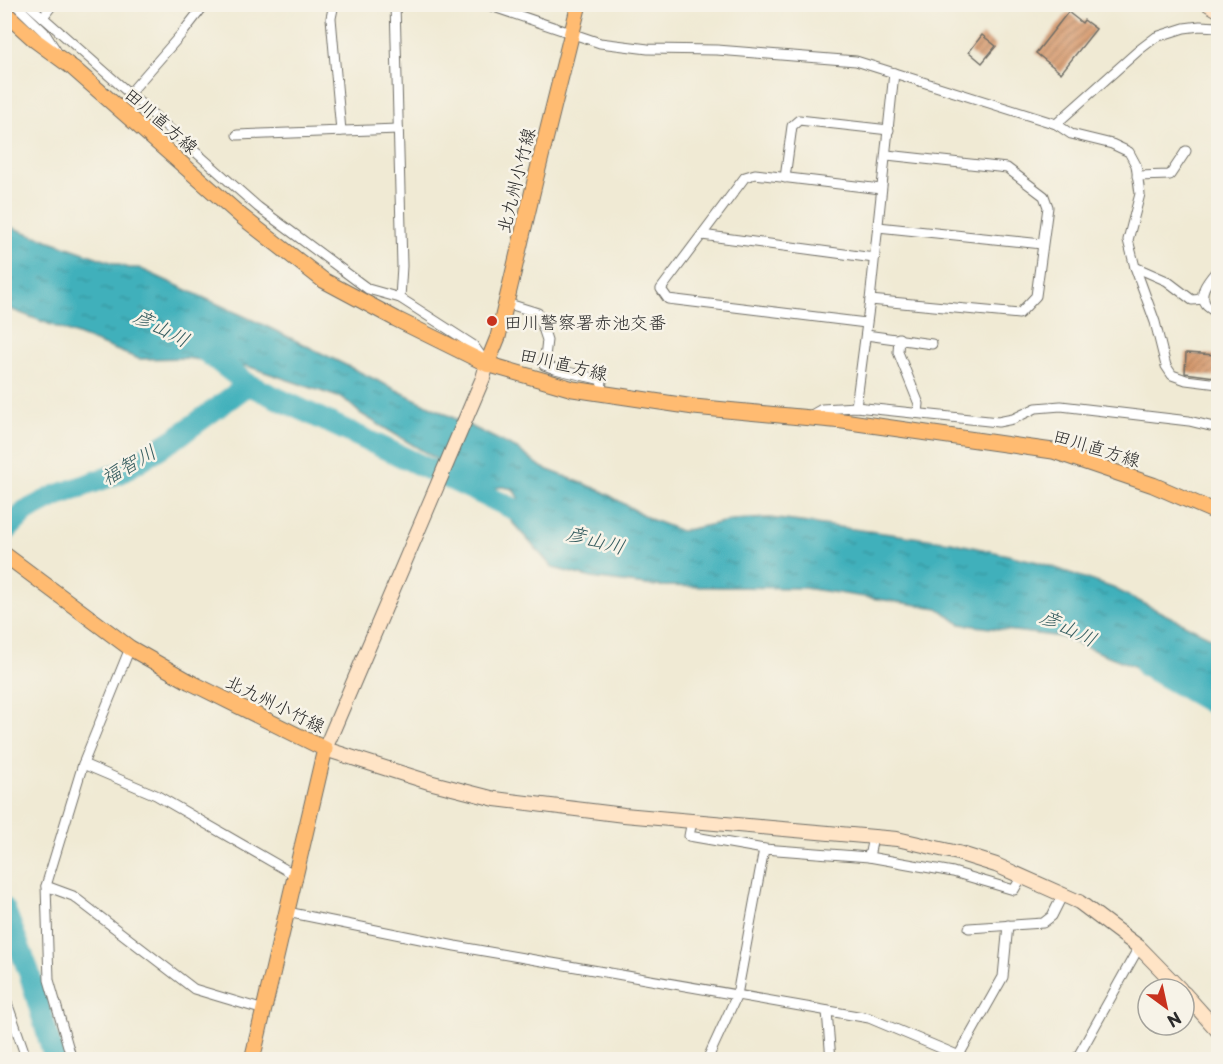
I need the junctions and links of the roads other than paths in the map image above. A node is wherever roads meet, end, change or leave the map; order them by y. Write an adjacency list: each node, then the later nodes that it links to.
1 (15, 4): 15 (street)
2 (28, 4): 12 (street)
3 (53, 4): 12 (street)
4 (205, 4): 17 (street)
5 (334, 4): 21 (street)
6 (395, 4): 19 (street)
7 (485, 4): 14 (street)
8 (579, 4): 14 (main road, 北九州小竹線)
9 (1208, 4): 10 (street)
10 (1218, 10)
11 (4, 12): 15 (main road, 田川直方線)
12 (42, 17): 17 (street)
13 (1218, 27): 18 (street)
14 (571, 34): 16 (street); 37 (main road, 北九州小竹線)
15 (62, 60): 43 (main road, 田川直方線)
16 (894, 73): 18 (street); 20 (street)
17 (129, 94): 34 (street)
18 (1056, 124): 25 (street)
19 (398, 129): 21 (street); 34 (street)
20 (889, 130): 24 (street); 26 (street)
21 (341, 131): 22 (street)
22 (237, 135)
23 (1186, 151): 25 (street)
24 (887, 155): 27 (street); 30 (street)
25 (1137, 176): 32 (street)
26 (785, 178): 27 (street); 29 (street)
27 (882, 189): 28 (street)
28 (878, 227): 30 (street); 31 (street)
29 (702, 235): 31 (street); 39 (street)
30 (1042, 244): 36 (street)
31 (874, 258): 36 (street)
32 (1135, 267): 35 (street); 44 (street)
33 (1218, 269): 35 (street)
34 (400, 298): 43 (street)
35 (1204, 299): 38 (street)
36 (870, 300): 39 (street)
37 (506, 303): 43 (main road, 北九州小竹線); 45 (street)
38 (1218, 314)
39 (866, 323): 40 (street)
40 (866, 335): 41 (street); 46 (street)
41 (899, 338): 42 (street); 47 (street)
42 (933, 344)
43 (485, 371): 45 (main road, 田川直方線); 53 (street)
44 (1218, 384)
45 (601, 393): 48 (main road, 田川直方線)
46 (856, 407): 47 (street); 48 (street)
47 (918, 413): 49 (street)
48 (806, 419): 50 (main road, 田川直方線)
49 (1218, 428)
50 (1218, 513)
51 (6, 555): 52 (main road, 北九州小竹線)
52 (130, 648): 53 (main road, 北九州小竹線); 54 (street)
53 (329, 742): 55 (street); 59 (main road, 北九州小竹線)
54 (83, 764): 59 (street); 61 (street)
55 (692, 821): 56 (street); 57 (street)
56 (873, 837): 58 (street); 60 (street)
57 (764, 849): 58 (street); 69 (street)
58 (869, 856): 60 (street)
59 (295, 875): 63 (main road, 北九州小竹線)
60 (1022, 876): 62 (street)
61 (46, 886): 71 (street); 76 (street)
62 (1063, 894): 64 (street); 66 (street)
63 (287, 912): 69 (street); 71 (main road, 北九州小竹線)
64 (1008, 925): 65 (street); 74 (street)
65 (969, 928)
66 (1139, 947): 67 (street); 81 (street)
67 (1168, 977)
68 (4, 994): 75 (street)
69 (737, 995): 72 (street); 78 (street)
70 (1196, 1006): 73 (street)
71 (264, 1010): 77 (main road, 北九州小竹線)
72 (827, 1011): 74 (street); 79 (street)
73 (1218, 1031)
74 (959, 1055): 80 (street)
75 (27, 1059)
76 (72, 1059)
77 (252, 1059)
78 (707, 1059)
79 (831, 1059)
80 (969, 1059)
81 (1076, 1059)

